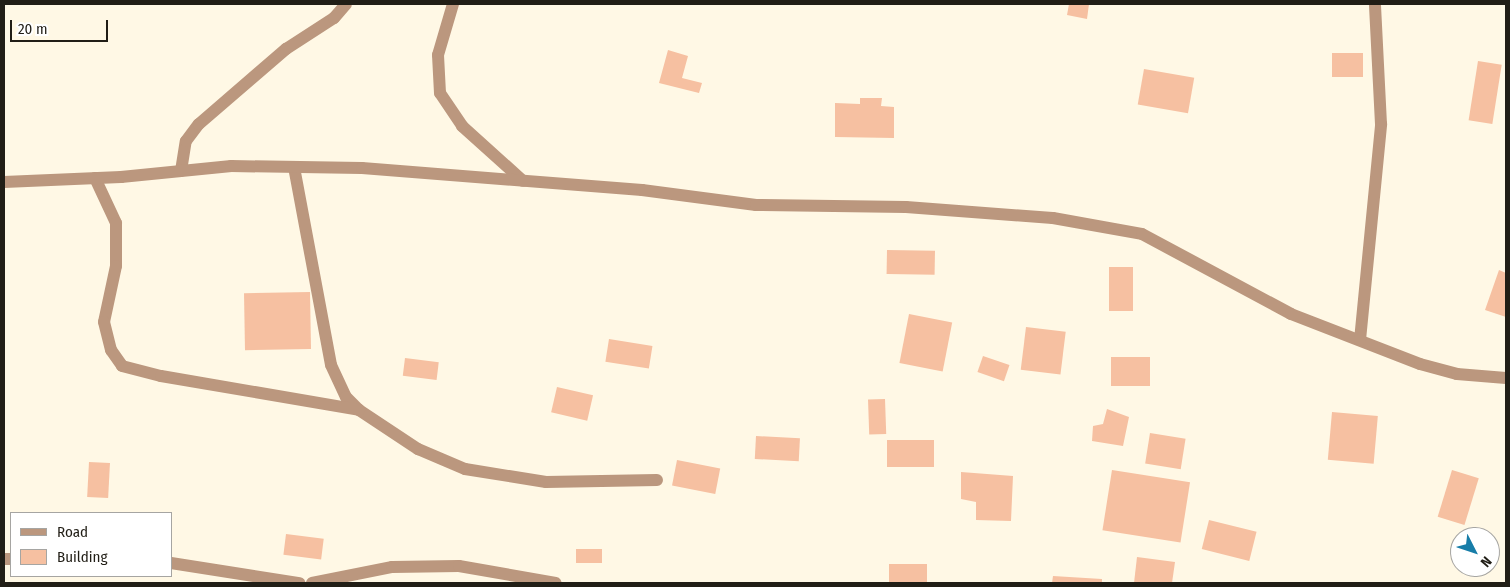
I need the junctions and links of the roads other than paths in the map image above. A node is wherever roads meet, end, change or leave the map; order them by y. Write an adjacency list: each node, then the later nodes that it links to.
1 (346, 4): 5 (street)
2 (453, 4): 7 (street)
3 (1375, 4): 9 (street)
4 (294, 167): 5 (street); 7 (street); 11 (street)
5 (181, 171): 6 (street)
6 (95, 178): 8 (street); 11 (street)
7 (523, 181): 9 (street)
8 (4, 182)
9 (1360, 340): 10 (street)
10 (1506, 378)
11 (359, 410): 12 (street)
12 (657, 480)
13 (172, 563): 14 (street)
14 (299, 583)
15 (312, 583): 16 (street)
16 (556, 583)

